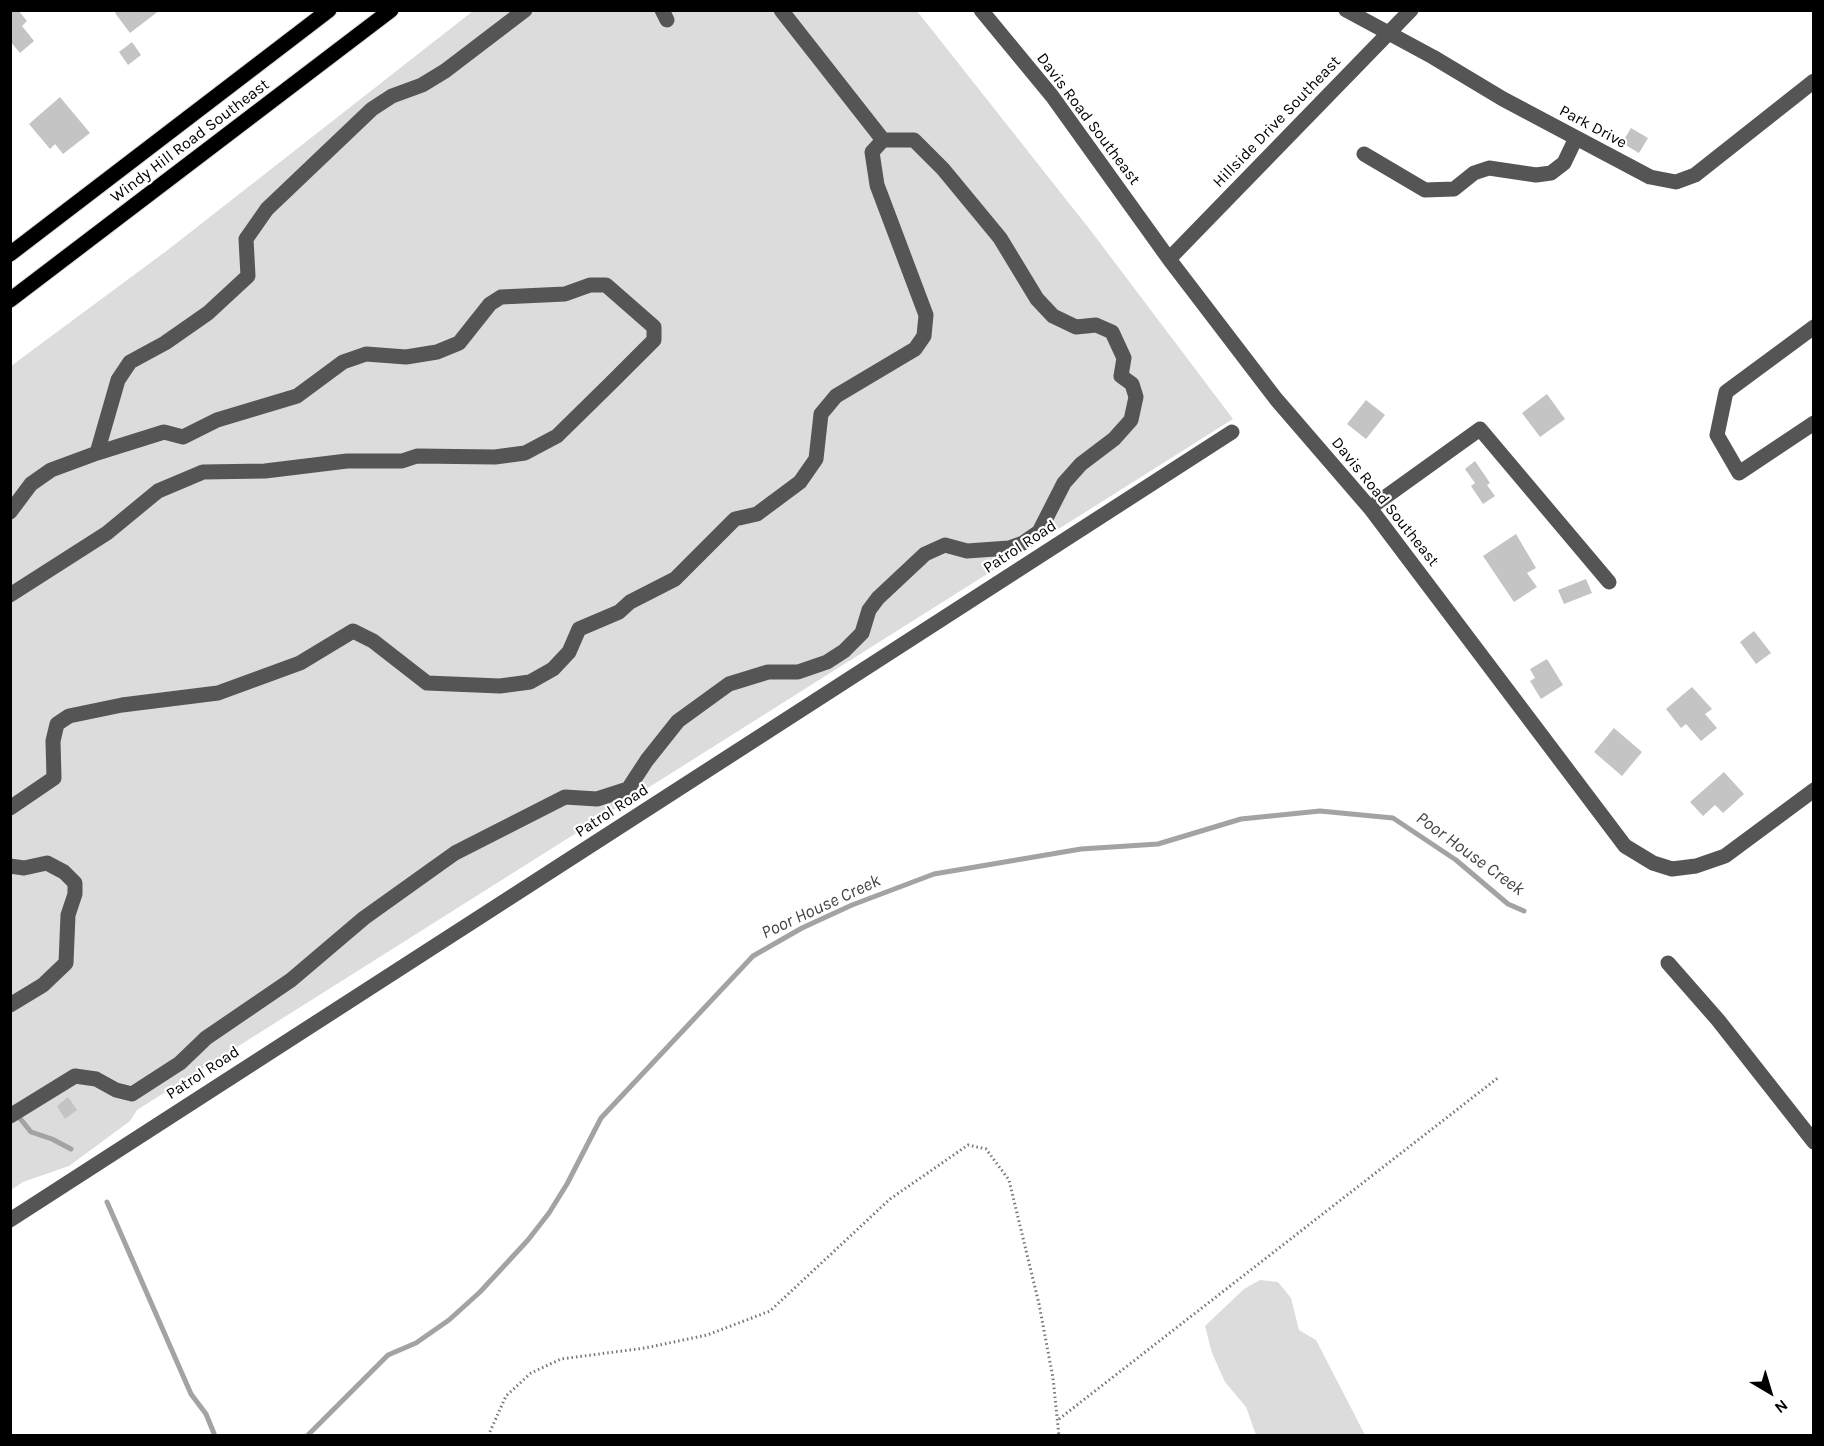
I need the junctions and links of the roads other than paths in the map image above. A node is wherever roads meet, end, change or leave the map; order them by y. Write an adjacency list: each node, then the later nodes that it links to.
1 (329, 10): 13 (main road, Windy Hill Road Southeast)
2 (391, 10): 15 (main road, Windy Hill Road Southeast)
3 (525, 10): 19 (street)
4 (781, 10): 11 (street)
5 (981, 10): 14 (street, Davis Road Southeast)
6 (1346, 10): 8 (street, Park Drive)
7 (1411, 10): 8 (street, Hillside Drive Southeast)
8 (1388, 34): 10 (street, Park Drive); 14 (street, Hillside Drive Southeast)
9 (1814, 81): 10 (street, Park Drive)
10 (1576, 138): 12 (street)
11 (883, 140): 25 (street); 29 (street)
12 (1364, 154)
13 (10, 254)
14 (1169, 259): 20 (street, Davis Road Southeast)
15 (10, 300)
16 (1814, 327): 17 (street)
17 (1814, 423)
18 (1232, 432): 31 (street, Patrol Road)
19 (97, 453): 21 (street); 23 (street)
20 (1370, 508): 22 (street); 24 (street, Davis Road Southeast)
21 (10, 512)
22 (1609, 582)
23 (10, 595)
24 (1814, 790)
25 (10, 808)
26 (10, 866): 28 (street)
27 (1668, 963): 30 (street)
28 (10, 1005)
29 (10, 1116)
30 (1814, 1142)
31 (10, 1220)

